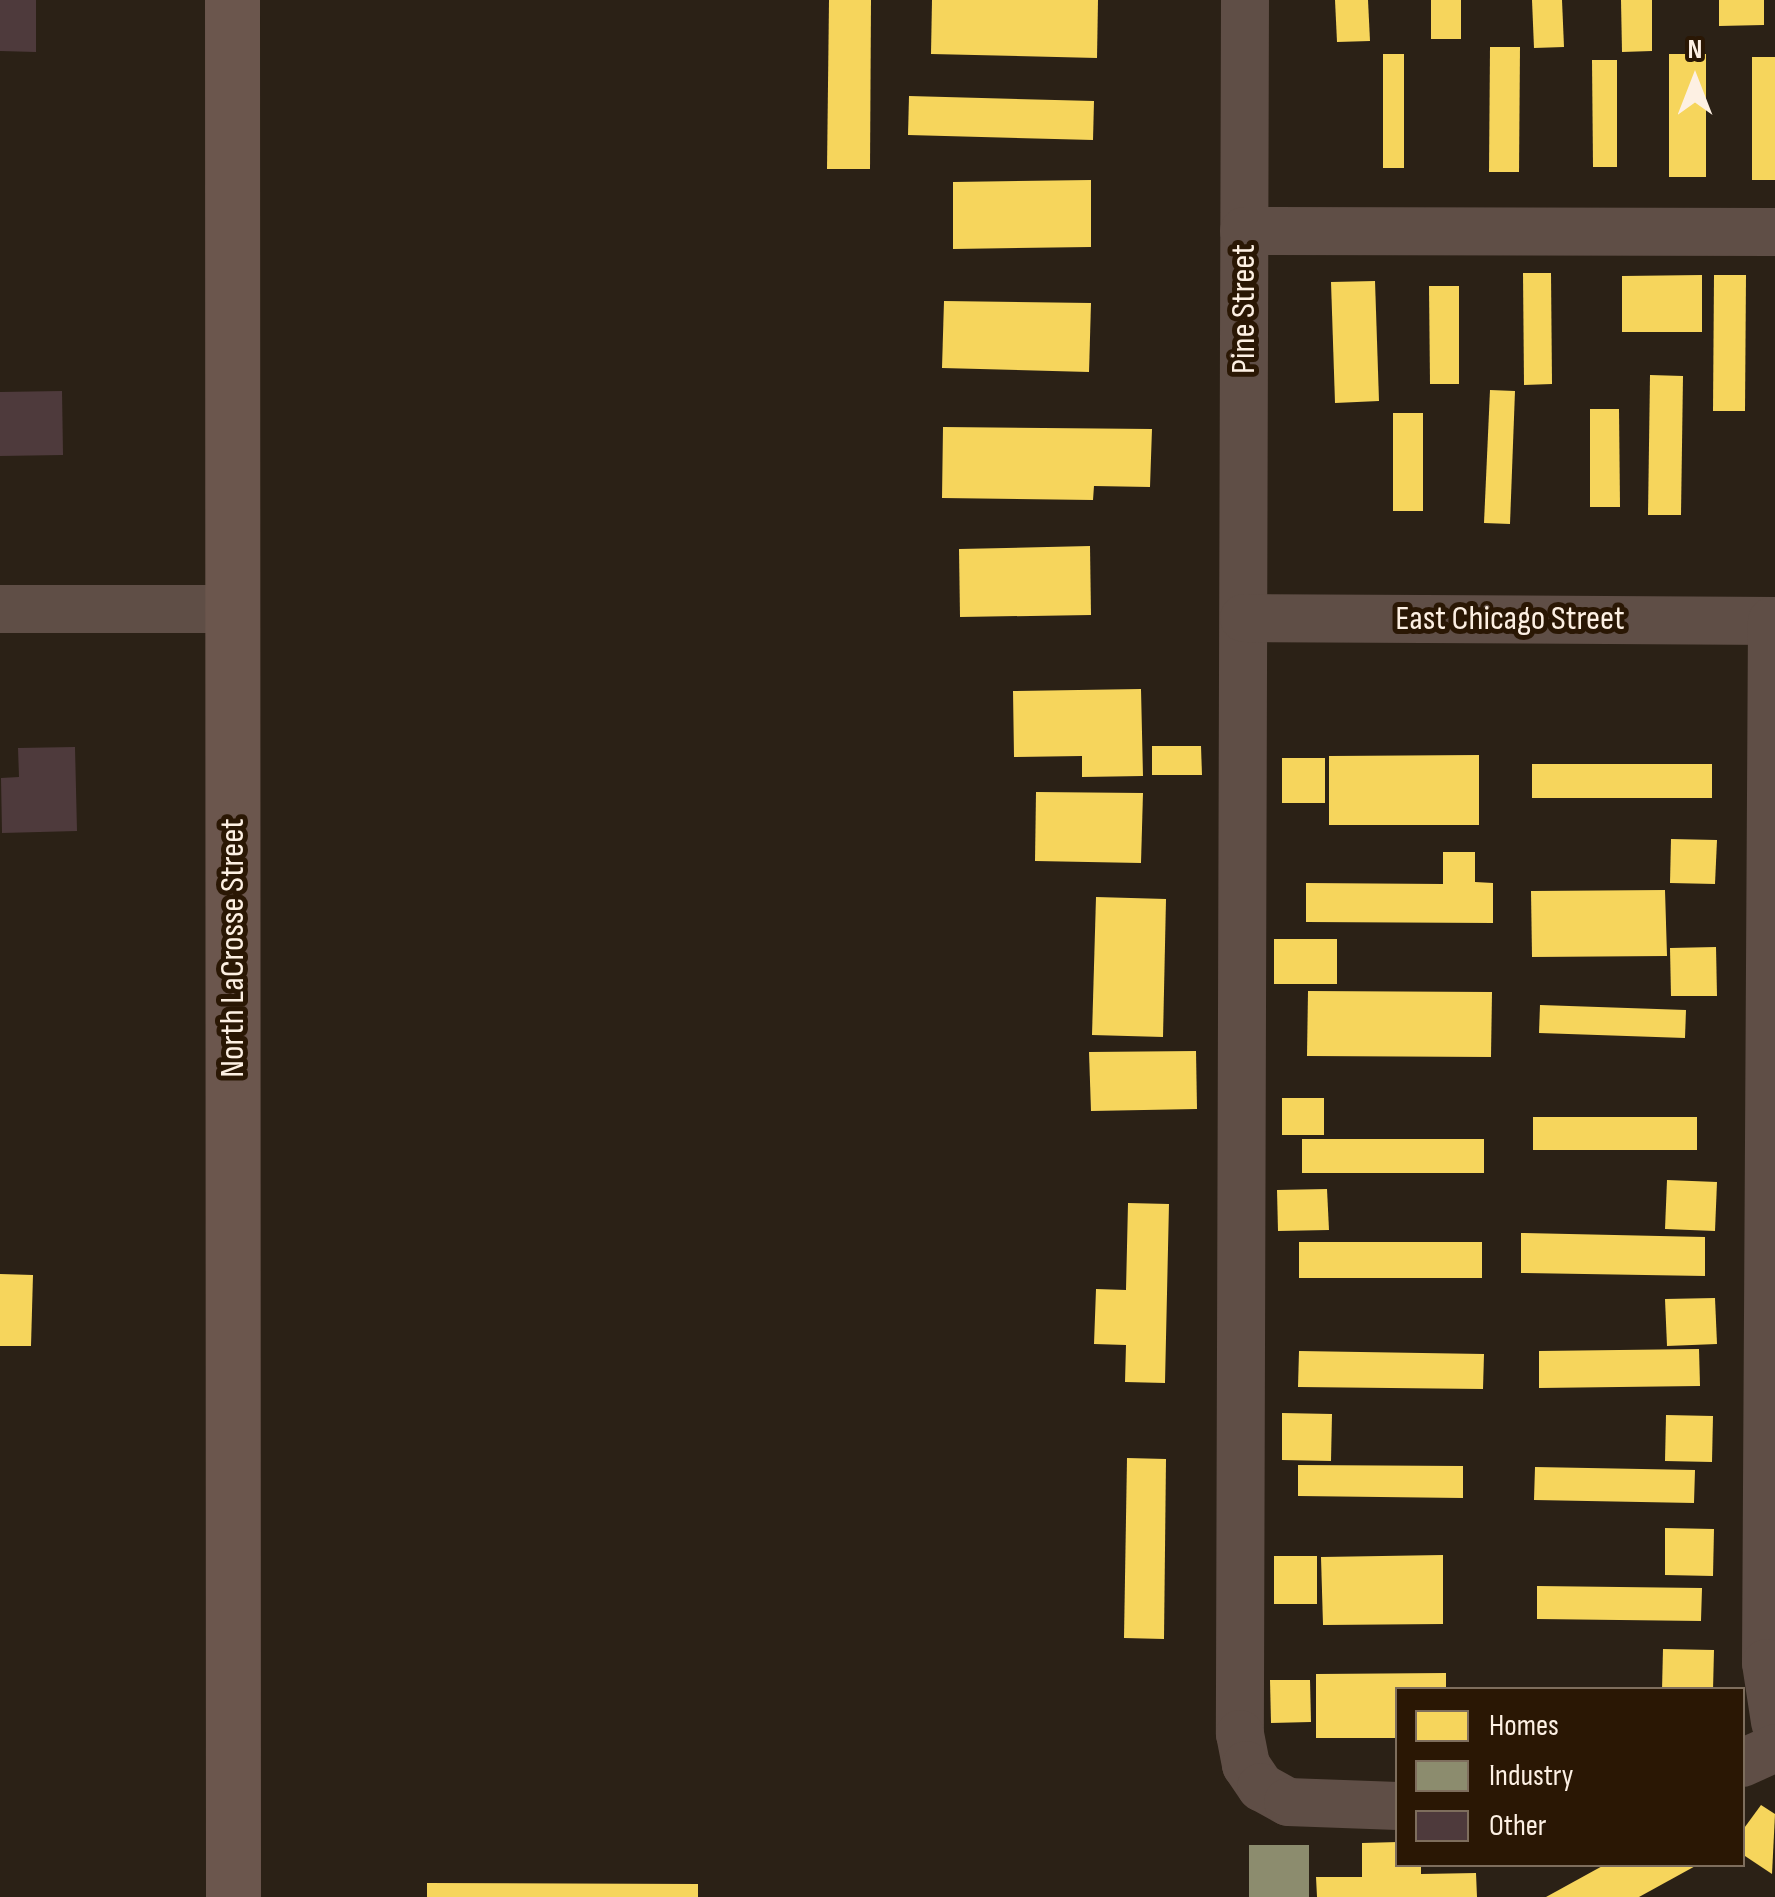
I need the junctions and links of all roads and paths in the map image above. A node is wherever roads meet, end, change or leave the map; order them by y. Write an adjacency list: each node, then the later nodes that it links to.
1 (232, 0): 6 (main road, North LaCrosse Street)
2 (1245, 0): 3 (street, Pine Street)
3 (1244, 231): 4 (street); 7 (street, Pine Street)
4 (1775, 232)
5 (0, 608): 6 (street)
6 (232, 609): 13 (main road, North LaCrosse Street)
7 (1244, 618): 8 (street, East Chicago Street); 12 (street, Pine Street)
8 (1773, 620): 9 (street)
9 (1775, 1722)
10 (1775, 1748): 11 (street)
11 (1745, 1762)
12 (1395, 1806)
13 (233, 1897)

